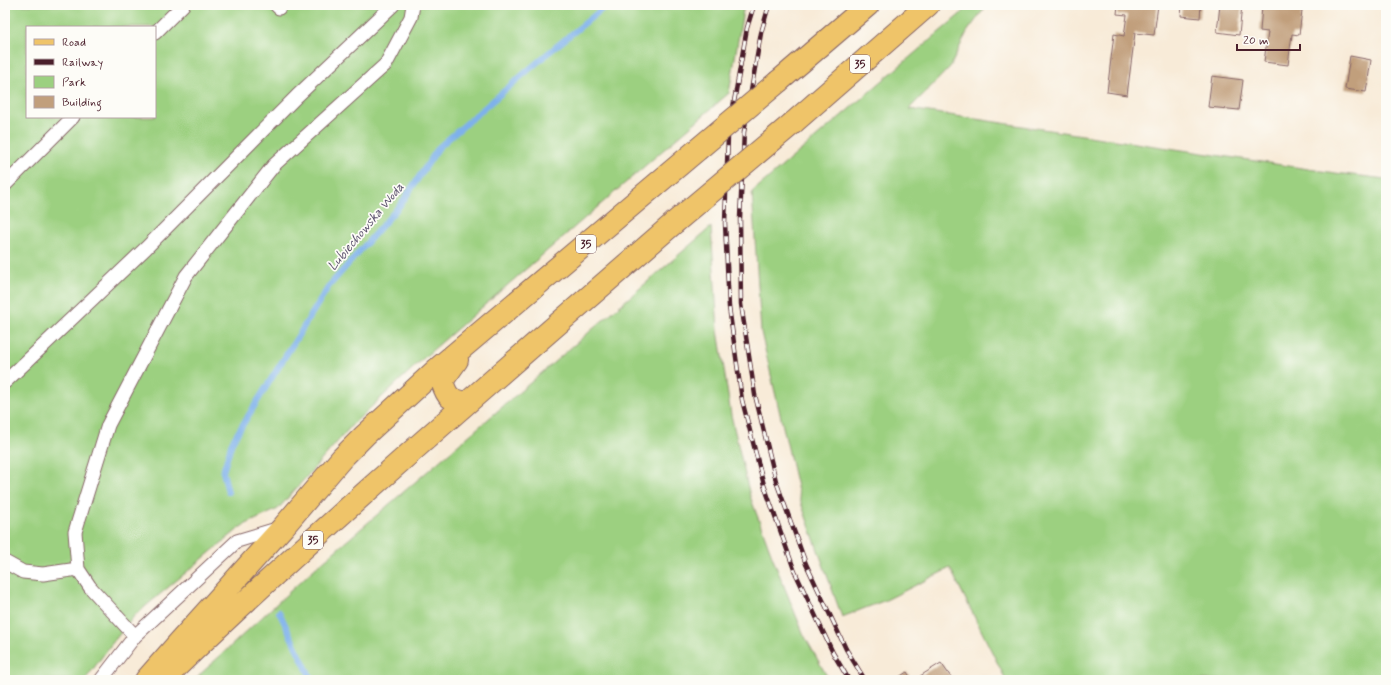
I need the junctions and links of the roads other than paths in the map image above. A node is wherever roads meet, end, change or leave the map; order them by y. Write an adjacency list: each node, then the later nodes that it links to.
1 (183, 5): 6 (lane)
2 (393, 5): 10 (lane)
3 (413, 5): 14 (lane)
4 (868, 5): 9 (main road, 35, bridge)
5 (928, 5): 11 (main road, 35, bridge)
6 (156, 32)
7 (72, 118): 8 (lane)
8 (5, 185)
9 (475, 337): 11 (main road); 12 (main road, 35)
10 (5, 382)
11 (467, 403): 18 (main road, 35)
12 (284, 526): 15 (lane); 17 (main road, 35)
13 (5, 562): 14 (lane)
14 (78, 569): 15 (lane)
15 (135, 636): 16 (lane)
16 (101, 680)
17 (146, 680)
18 (163, 680)

